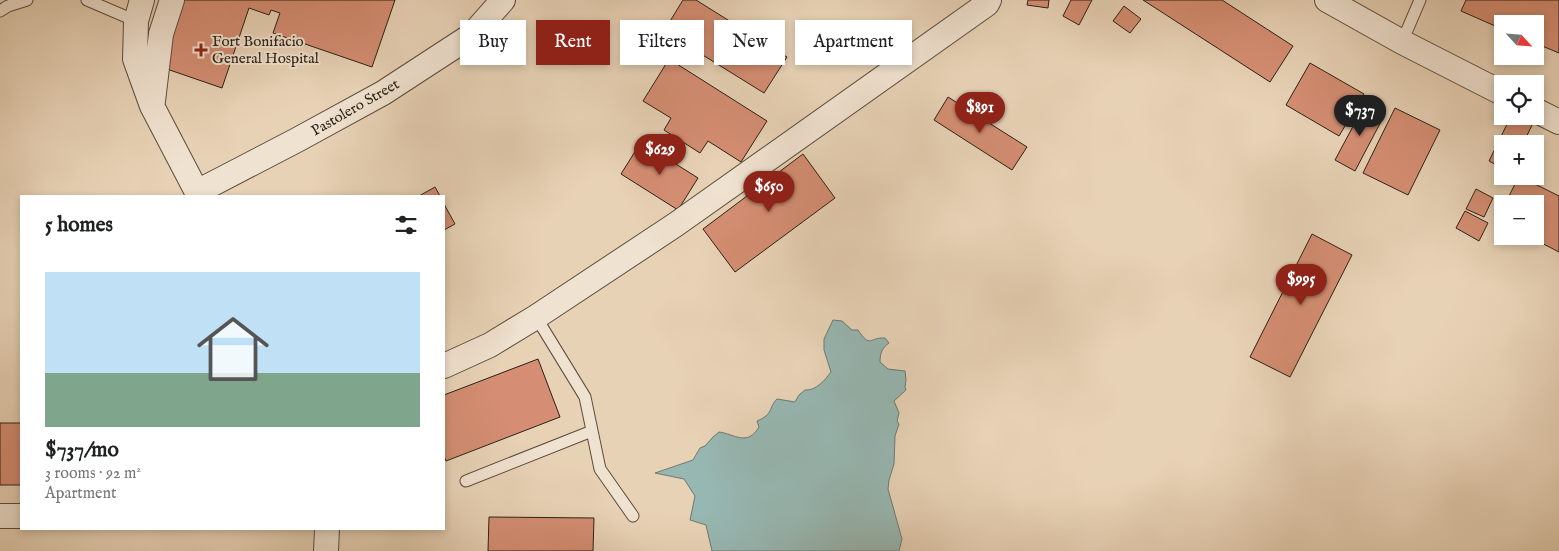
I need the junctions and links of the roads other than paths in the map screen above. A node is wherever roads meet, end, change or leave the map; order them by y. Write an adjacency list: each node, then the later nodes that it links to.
1 (27, 0): 8 (lane)
2 (87, 0): 9 (lane)
3 (172, 0): 12 (street)
4 (503, 0): 15 (street, Pastolero Street)
5 (989, 0): 16 (street)
6 (1327, 0): 10 (street)
7 (1420, 0): 10 (lane)
8 (4, 6)
9 (139, 10): 12 (street)
10 (1402, 42): 11 (street)
11 (1494, 90)
12 (152, 106): 15 (street)
13 (1544, 114): 14 (street)
14 (1559, 122)
15 (198, 194)
16 (536, 317): 17 (street); 18 (lane)
17 (445, 366)
18 (592, 431): 19 (lane); 22 (lane)
19 (466, 481)
20 (0, 516): 21 (street)
21 (20, 516)
22 (633, 516)
23 (326, 530): 24 (street)
24 (326, 551)

